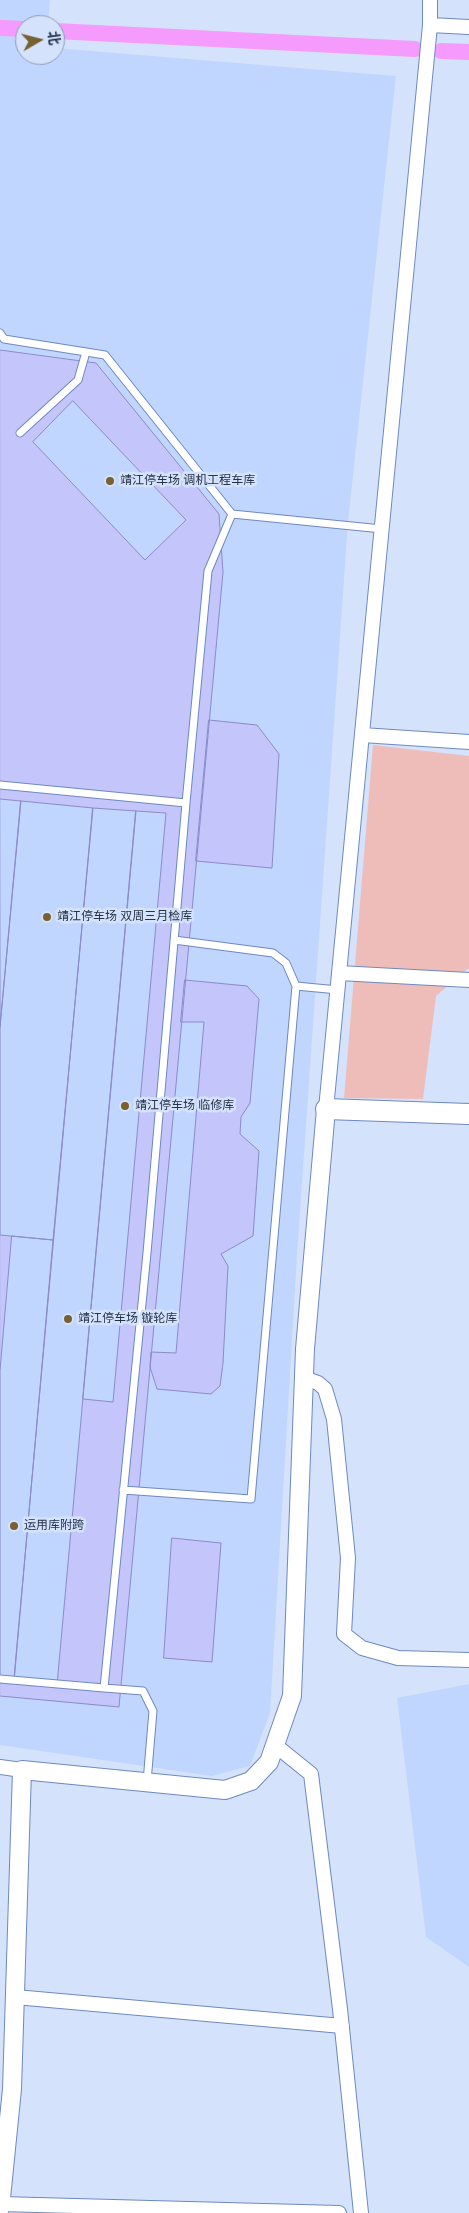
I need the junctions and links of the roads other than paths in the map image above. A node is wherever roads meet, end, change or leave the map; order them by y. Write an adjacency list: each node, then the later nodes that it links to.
1 (430, 0): 2 (street)
2 (430, 25): 3 (street); 8 (street)
3 (469, 27)
4 (0, 333): 5 (lane)
5 (86, 352): 6 (lane); 7 (lane)
6 (20, 433)
7 (232, 514): 8 (lane); 12 (lane)
8 (382, 529): 9 (street)
9 (362, 735): 10 (street); 14 (street)
10 (469, 742)
11 (0, 785): 12 (lane)
12 (186, 803): 13 (lane)
13 (174, 940): 16 (lane); 21 (lane)
14 (339, 973): 15 (street); 17 (street)
15 (469, 980)
16 (296, 986): 17 (lane); 21 (lane)
17 (338, 990): 18 (street)
18 (326, 1109): 19 (main road); 20 (street)
19 (469, 1114)
20 (304, 1378): 22 (street); 25 (street)
21 (123, 1490): 24 (lane)
22 (469, 1660)
23 (0, 1680): 24 (lane)
24 (104, 1688): 28 (lane)
25 (275, 1745): 28 (street); 30 (street)
26 (0, 1767): 27 (street)
27 (22, 1770): 28 (street); 29 (street)
28 (147, 1784)
29 (15, 1997): 30 (street); 31 (street)
30 (342, 2026): 35 (street)
31 (0, 2204): 32 (street); 33 (street)
32 (0, 2208)
33 (180, 2211): 34 (street)
34 (338, 2213)
35 (360, 2213)

